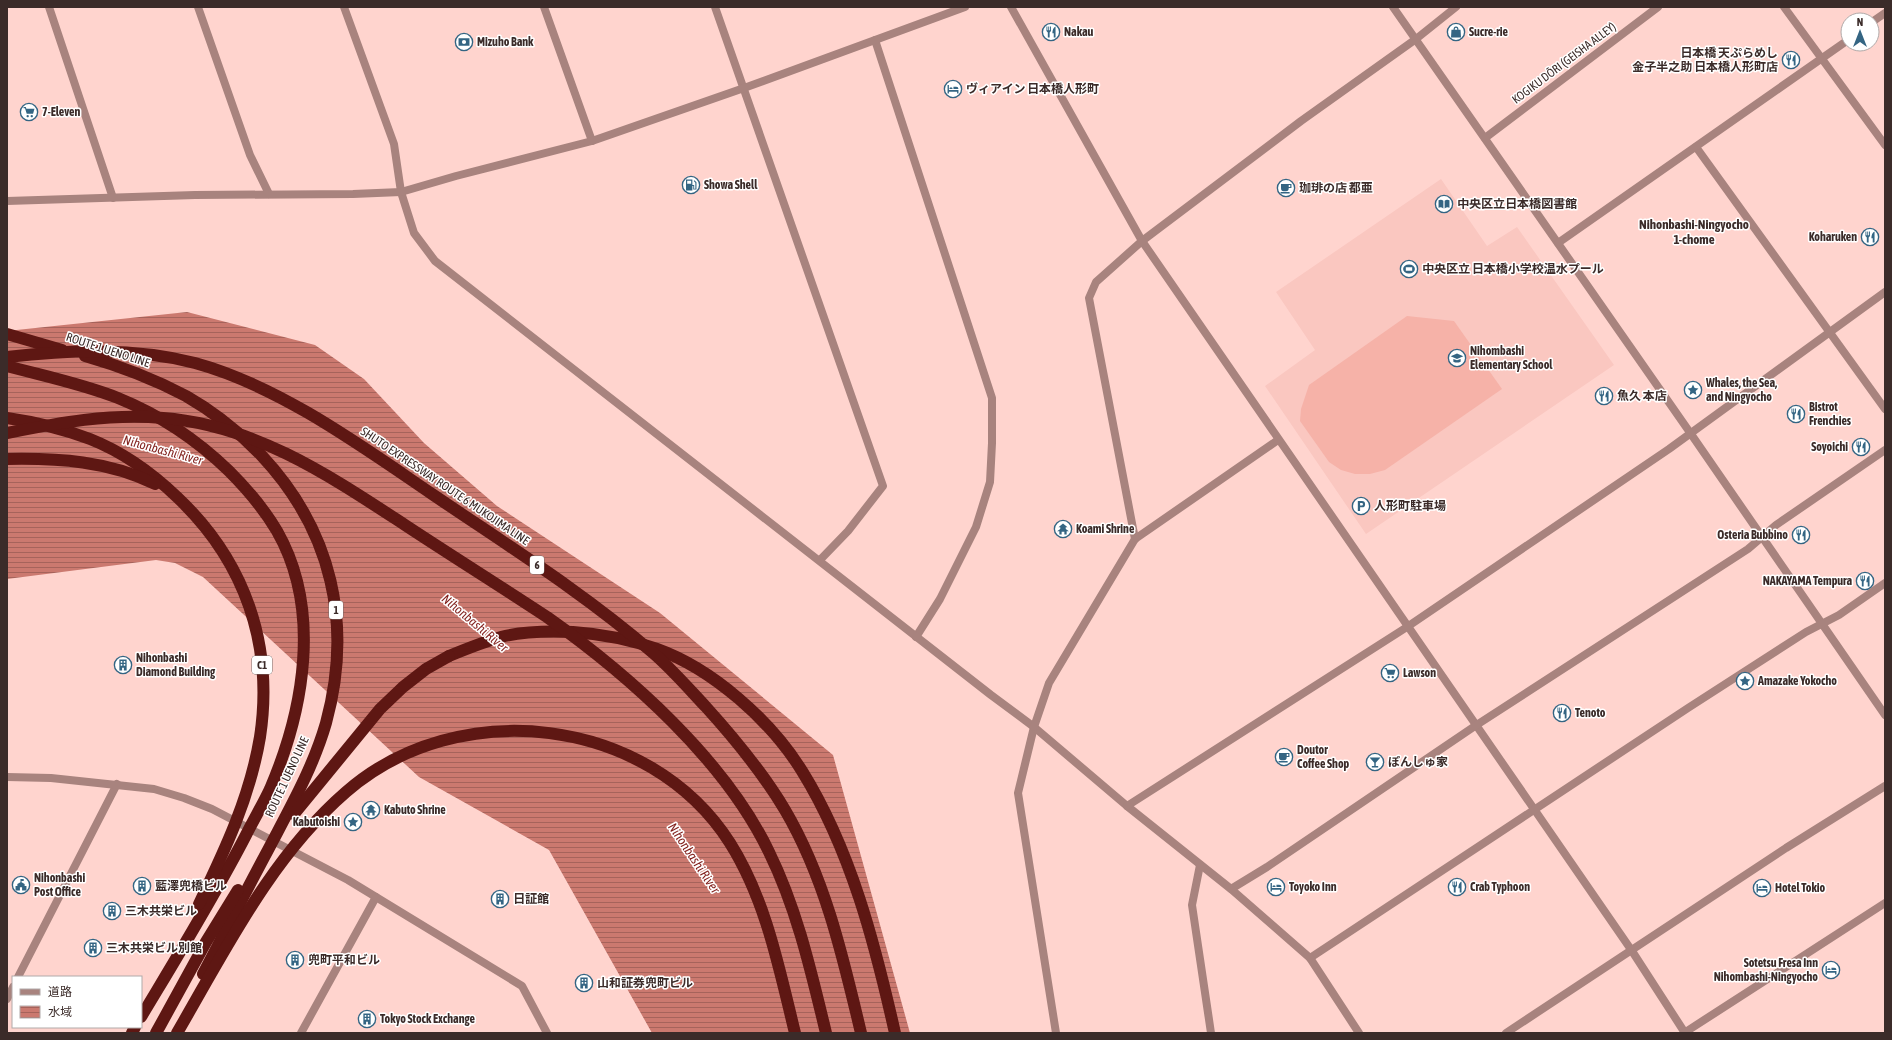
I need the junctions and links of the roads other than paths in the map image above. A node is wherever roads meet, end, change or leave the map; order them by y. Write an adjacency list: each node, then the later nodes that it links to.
1 (49, 7): 23 (street)
2 (198, 7): 22 (street)
3 (344, 7): 21 (street)
4 (544, 7): 18 (street)
5 (715, 7): 16 (street)
6 (965, 7): 13 (street)
7 (1011, 7): 25 (street)
8 (1393, 7): 12 (street)
9 (1456, 7): 12 (street)
10 (1658, 7): 17 (street, KOGIKU DŌRI (GEISHA ALLEY))
11 (1784, 7): 15 (street)
12 (1416, 39): 17 (street); 25 (street)
13 (876, 40): 16 (street); 45 (street)
14 (1840, 46): 15 (street)
15 (1822, 59): 19 (street); 20 (street)
16 (744, 88): 18 (street); 41 (street)
17 (1485, 138): 26 (street)
18 (592, 141): 21 (street)
19 (1885, 145)
20 (1696, 147): 26 (street); 28 (street)
21 (401, 192): 22 (street); 41 (street)
22 (269, 194): 23 (street)
23 (113, 198): 24 (street)
24 (7, 201)
25 (1142, 241): 36 (street); 40 (street)
26 (1558, 243): 35 (street)
27 (1885, 292): 28 (street)
28 (1830, 333): 32 (street); 35 (street)
29 (7, 334): 67 (highway, ROUTE 1 UENO LINE / 1, bridge)
30 (7, 357): 73 (highway, SHUTO EXPRESSWAY ROUTE 6 MUKOJIMA LINE / 6, bridge)
31 (7, 366): 64 (highway, ROUTE 1 UENO LINE, bridge)
32 (1885, 409)
33 (7, 418): 65 (highway, C1, bridge)
34 (7, 433): 72 (highway, bridge)
35 (1691, 434): 39 (street); 44 (street)
36 (1278, 440): 40 (street); 44 (street)
37 (1885, 450): 39 (street)
38 (7, 459): 63 (highway, C1, bridge)
39 (1763, 537): 43 (street); 48 (street)
40 (1135, 539): 47 (street)
41 (820, 560): 45 (street)
42 (1885, 583): 43 (street)
43 (1822, 624): 46 (street); 53 (street)
44 (1407, 627): 48 (street); 52 (street)
45 (916, 637): 47 (street)
46 (1885, 715)
47 (1034, 726): 52 (street); 75 (street)
48 (1475, 726): 53 (street); 55 (street)
49 (7, 777): 50 (street)
50 (117, 784): 56 (street); 60 (street)
51 (1885, 786): 58 (street)
52 (1127, 806): 54 (street)
53 (1534, 811): 58 (street); 59 (street)
54 (1200, 865): 55 (street); 76 (street)
55 (1231, 889): 59 (street)
56 (376, 897): 69 (street); 70 (street)
57 (1885, 903): 79 (street)
58 (1632, 951): 78 (street); 79 (street)
59 (1310, 958): 77 (street)
60 (19, 976)
61 (12, 990): 62 (street)
62 (7, 999)
63 (142, 1010)
64 (142, 1015)
65 (142, 1021)
66 (156, 1033): 74 (highway, bridge)
67 (172, 1033)
68 (177, 1033): 71 (highway, bridge)
69 (301, 1033)
70 (547, 1033)
71 (795, 1033)
72 (826, 1033)
73 (861, 1033)
74 (895, 1033)
75 (1056, 1033)
76 (1211, 1033)
77 (1359, 1033)
78 (1506, 1033)
79 (1685, 1033)

